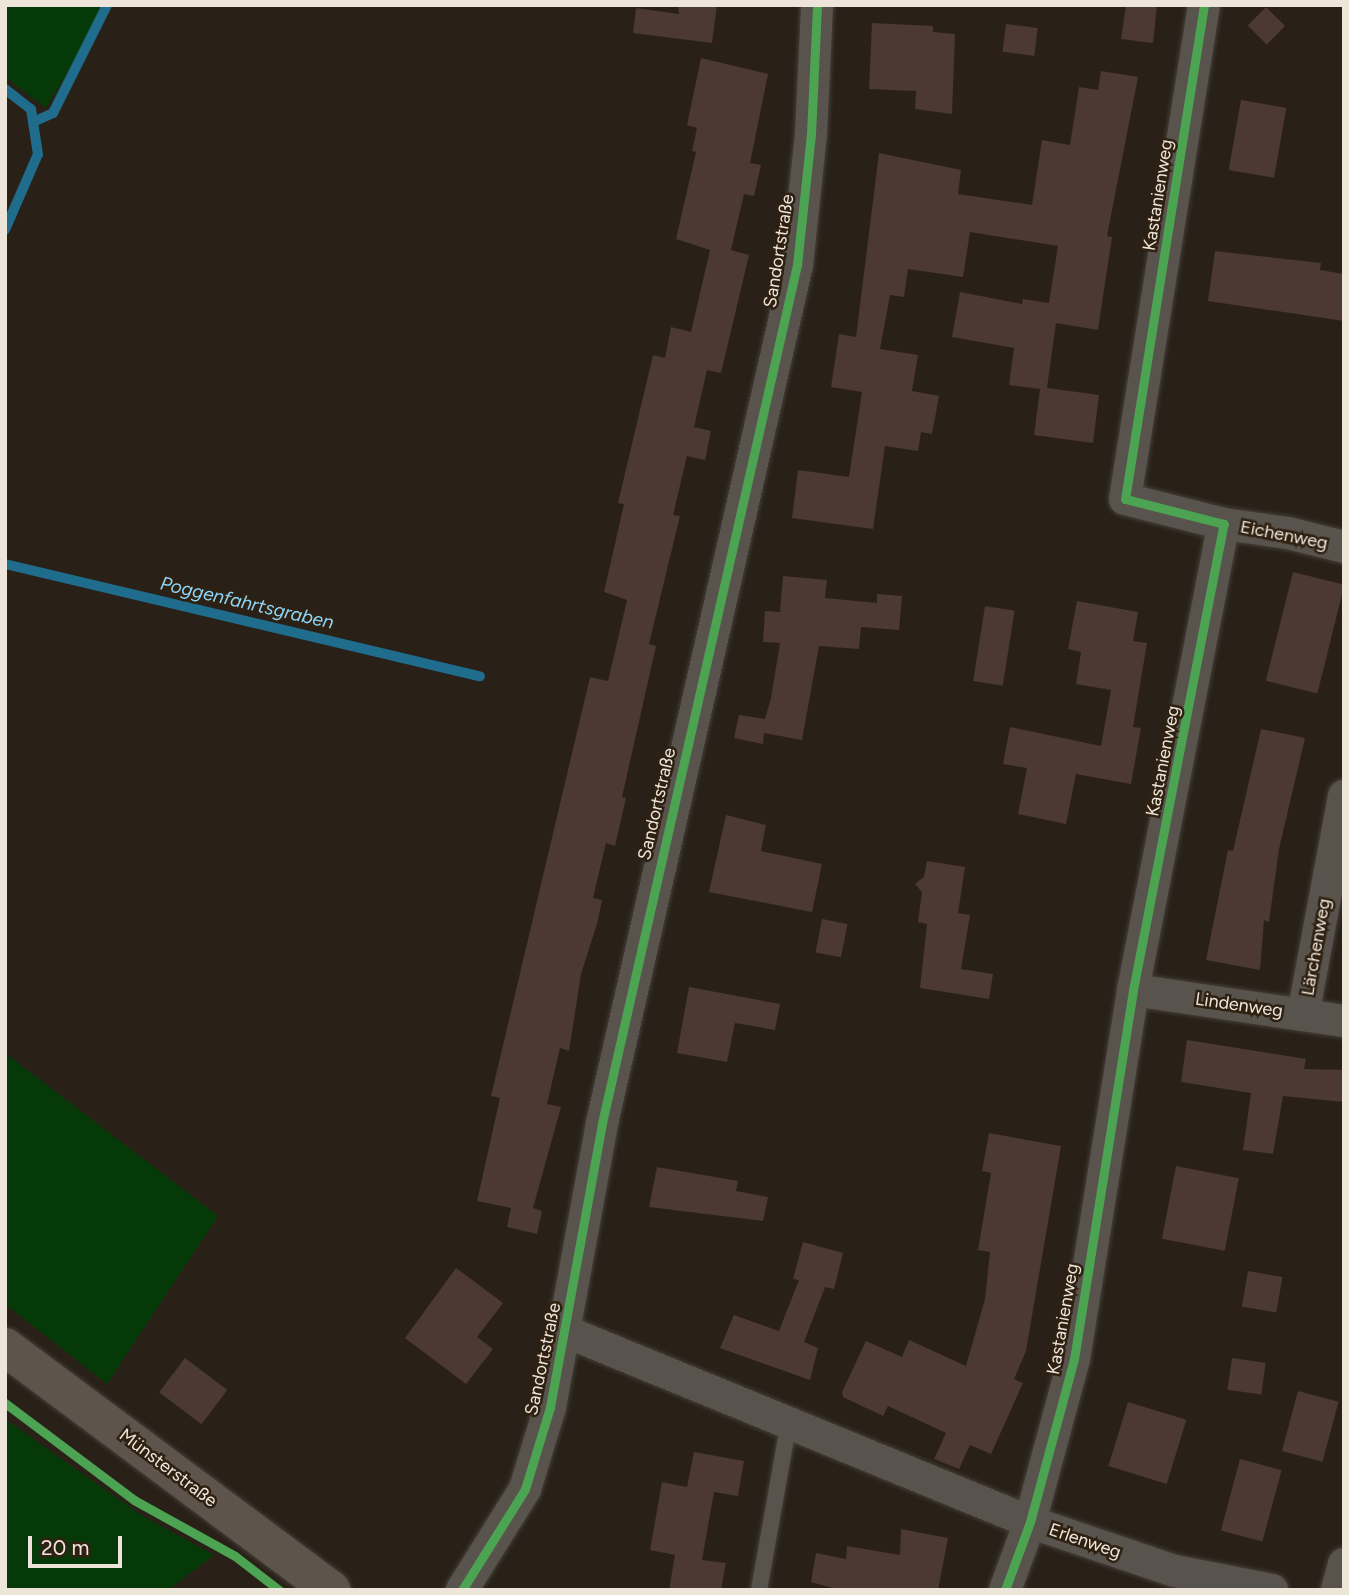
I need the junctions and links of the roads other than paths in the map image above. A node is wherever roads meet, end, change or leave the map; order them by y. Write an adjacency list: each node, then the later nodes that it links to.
1 (817, 5): 9 (street, Sandortstraße)
2 (1204, 5): 3 (street, Kastanienweg)
3 (1224, 524): 4 (street, Eichenweg); 6 (street, Kastanienweg)
4 (1344, 547)
5 (1344, 796): 7 (street, Lärchenweg)
6 (1133, 990): 7 (street, Lindenweg); 12 (street, Kastanienweg)
7 (1303, 1015): 8 (street, Lindenweg)
8 (1344, 1021)
9 (566, 1332): 11 (street, Erlenweg); 15 (street, Sandortstraße)
10 (5, 1347): 14 (main road, Münsterstraße)
11 (789, 1422): 12 (street, Erlenweg); 16 (lane)
12 (1030, 1522): 17 (street, Kastanienweg); 18 (street, Erlenweg)
13 (1344, 1564): 19 (street)
14 (331, 1590)
15 (462, 1590)
16 (759, 1590)
17 (1005, 1590)
18 (1272, 1590)
19 (1337, 1590)

